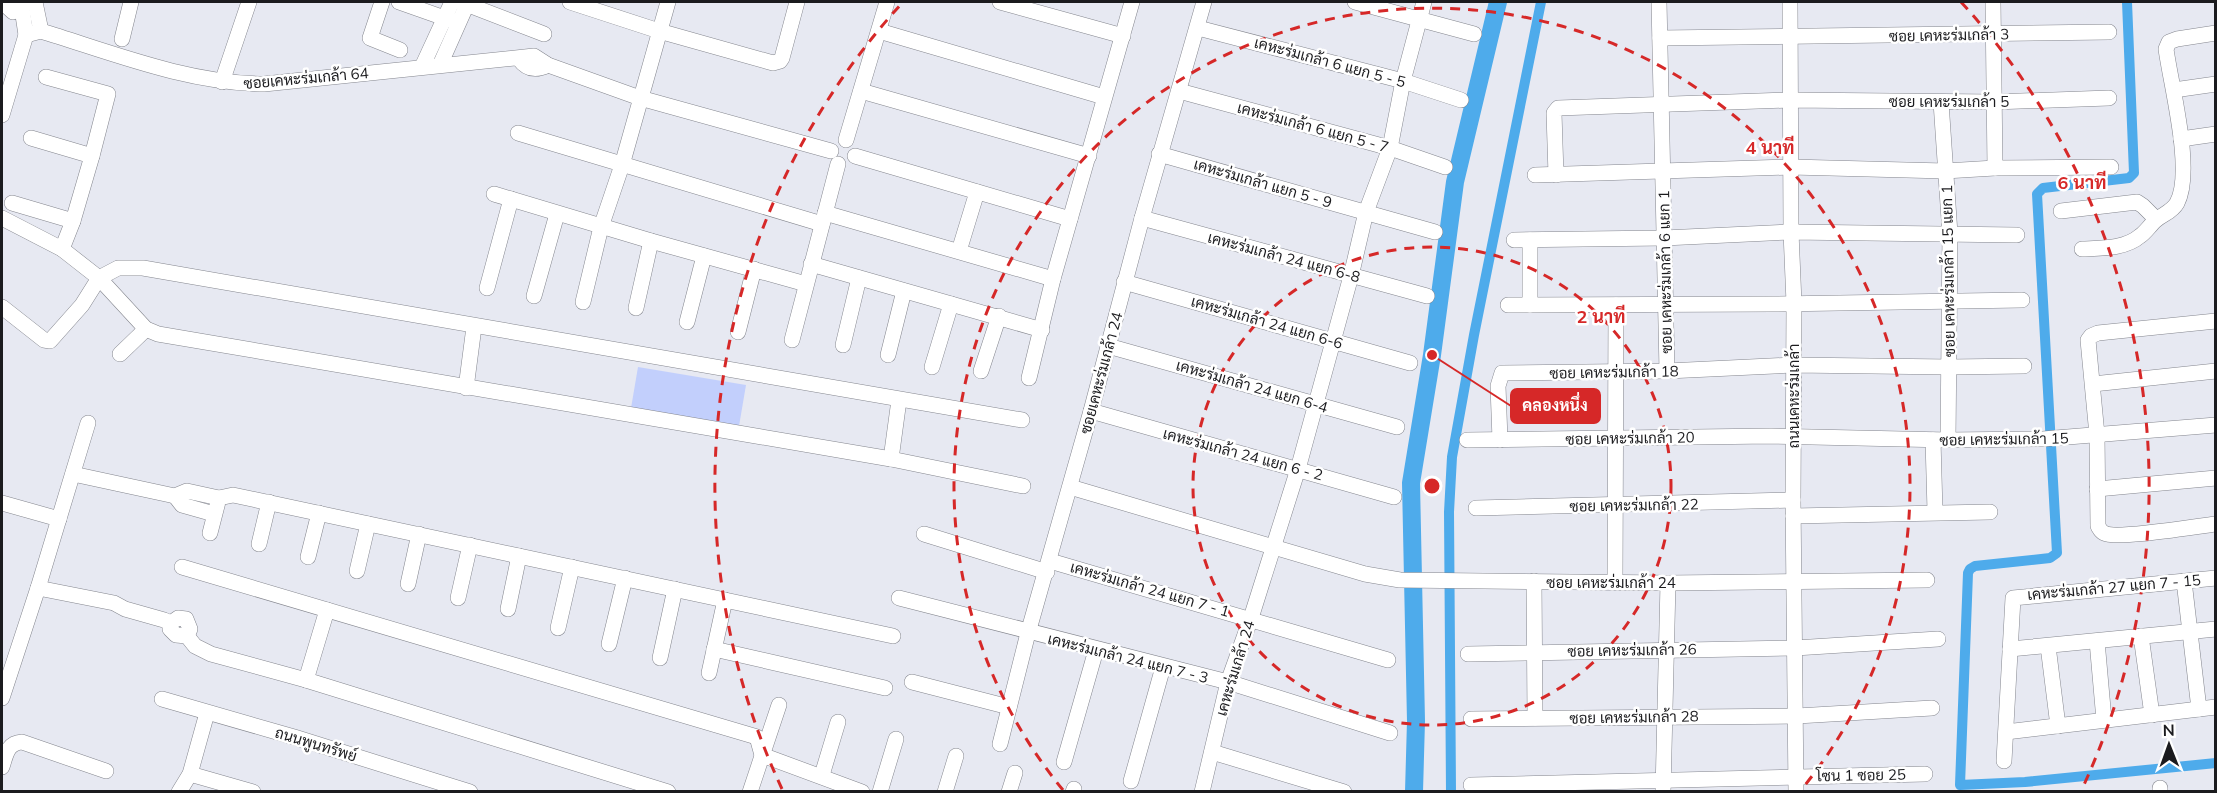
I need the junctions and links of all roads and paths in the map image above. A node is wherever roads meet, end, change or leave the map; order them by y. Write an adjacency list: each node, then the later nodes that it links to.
1 (35, 2): 26 (street)
2 (131, 2): 34 (street)
3 (249, 2): 40 (street)
4 (382, 2): 35 (street)
5 (399, 2): 21 (street)
6 (462, 2): 21 (street); 28 (street)
7 (570, 2): 23 (street)
8 (668, 2): 23 (street)
9 (887, 2): 24 (street)
10 (1000, 2): 31 (street)
11 (1132, 2): 31 (street)
12 (1204, 2): 22 (street, ซอยเคหะร่มเกล้า 24)
13 (1355, 2): 20 (street)
14 (1425, 2): 20 (street, เคหะร่มเกล้า 24)
15 (1659, 2): 32 (street, ซอย เคหะร่มเกล้า 6 แยก 1)
16 (1790, 2): 33 (street, ถนนเคหะร่มเกล้า)
17 (1993, 2): 30 (street)
18 (791, 3): 23 (street)
19 (12, 5): 26 (street)
20 (1419, 18): 29 (street); 39 (street, เคหะร่มเกล้า 24)
21 (452, 21): 36 (street); 37 (street)
22 (1198, 28): 39 (street, เคหะร่มเกล้า 6 แยก 5 - 5); 44 (street, ซอยเคหะร่มเกล้า 24)
23 (659, 31): 46 (street)
24 (879, 31): 43 (street); 45 (street)
25 (2109, 32): 30 (street, ซอย เคหะร่มเกล้า 3)
26 (33, 33): 40 (street, ซอยเคหะร่มเกล้า 64); 53 (street)
27 (2216, 33): 42 (street)
28 (544, 34)
29 (1474, 34)
30 (1993, 34): 33 (street, ซอย เคหะร่มเกล้า 3); 51 (street)
31 (1123, 36): 45 (street)
32 (1660, 38): 33 (street, ซอย เคหะร่มเกล้า 3); 52 (street, ซอย เคหะร่มเกล้า 6 แยก 1)
33 (1789, 38): 49 (street, ถนนเคหะร่มเกล้า)
34 (122, 39)
35 (400, 50)
36 (440, 65): 37 (street, ซอยเคหะร่มเกล้า 64); 46 (street, ซอยเคหะร่มเกล้า 64)
37 (422, 67): 40 (street, ซอยเคหะร่มเกล้า 64)
38 (46, 77): 61 (street)
39 (1403, 81): 48 (street, เคหะร่มเกล้า 6 แยก 5 - 5); 59 (street, เคหะร่มเกล้า 24)
40 (222, 82)
41 (2216, 84): 42 (street)
42 (2174, 90): 57 (street)
43 (861, 91): 58 (street); 63 (street)
44 (1179, 92): 59 (street, เคหะร่มเกล้า 6 แยก 5 - 7); 60 (street, ซอยเคหะร่มเกล้า 24)
45 (1104, 97): 63 (street)
46 (640, 98): 64 (street); 65 (street)
47 (2109, 98): 51 (street, ซอย เคหะร่มเกล้า 5)
48 (1461, 100)
49 (1790, 100): 50 (street, ซอย เคหะร่มเกล้า 5); 52 (street, ซอย เคหะร่มเกล้า 5); 67 (street, ถนนเคหะร่มเกล้า)
50 (1941, 102): 51 (street, ซอย เคหะร่มเกล้า 5); 70 (street, ซอย เคหะร่มเกล้า 15 แยก 1)
51 (1994, 102): 69 (street)
52 (1662, 106): 71 (street, ซอย เคหะร่มเกล้า 6 แยก 1); 73 (street, ซอย เคหะร่มเกล้า 5)
53 (2, 115)
54 (518, 133): 65 (street)
55 (2216, 134): 57 (street)
56 (31, 138): 61 (street)
57 (2181, 139): 85 (street)
58 (846, 140): 62 (street); 64 (street)
59 (1390, 148): 66 (street, เคหะร่มเกล้า 6 แยก 5 - 7); 79 (street, เคหะร่มเกล้า 24)
60 (1159, 154): 79 (street, เคหะร่มเกล้า แยก 5 - 9); 82 (street, ซอยเคหะร่มเกล้า 24)
61 (92, 156): 86 (street)
62 (855, 156): 64 (street); 74 (street)
63 (1089, 156): 84 (street)
64 (834, 158): 83 (street)
65 (622, 165): 83 (street); 87 (street)
66 (1445, 167)
67 (1791, 167): 70 (street); 71 (street); 89 (street, ถนนเคหะร่มเกล้า)
68 (2111, 167): 69 (street)
69 (1995, 168): 70 (street)
70 (1945, 171): 90 (street, ซอย เคหะร่มเกล้า 15 แยก 1)
71 (1663, 173): 73 (street); 92 (street, ซอย เคหะร่มเกล้า 6 แยก 1)
72 (1535, 175): 73 (street)
73 (1556, 175)
74 (977, 192): 84 (street); 98 (street)
75 (494, 194): 76 (street)
76 (511, 200): 80 (street); 108 (street)
77 (12, 203): 86 (street)
78 (2061, 211): 85 (street)
79 (1366, 212): 88 (street, เคหะร่มเกล้า แยก 5 - 9); 102 (street, เคหะร่มเกล้า 24)
80 (557, 214): 87 (street); 110 (street)
81 (2, 218): 96 (street)
82 (1142, 218): 102 (street, เคหะร่มเกล้า 24 แยก 6-8); 106 (street, ซอยเคหะร่มเกล้า 24)
83 (824, 219): 98 (street); 100 (street)
84 (1070, 219): 105 (street)
85 (2156, 219): 97 (street)
86 (73, 220): 96 (street)
87 (601, 227): 95 (street); 114 (street)
88 (1435, 232)
89 (1791, 232): 90 (street); 92 (street); 115 (street, ถนนเคหะร่มเกล้า)
90 (1950, 234): 91 (street); 113 (street, ซอย เคหะร่มเกล้า 15 แยก 1)
91 (2017, 235)
92 (1664, 238): 94 (street); 120 (street, ซอย เคหะร่มเกล้า 6 แยก 1)
93 (1514, 240): 94 (street)
94 (1530, 240): 118 (street)
95 (651, 241): 99 (street); 122 (street)
96 (62, 249): 103 (street)
97 (2082, 249)
98 (959, 252): 105 (street)
99 (704, 256): 101 (street); 125 (street)
100 (811, 264): 104 (street); 107 (street)
101 (753, 269): 107 (street); 129 (street)
102 (1351, 276): 111 (street, เคหะร่มเกล้า 24 แยก 6-8); 131 (street, เคหะร่มเกล้า 24)
103 (99, 278): 121 (street); 126 (street); 127 (street)
104 (859, 278): 109 (street); 132 (street)
105 (1053, 279): 128 (street)
106 (1124, 282): 131 (street, เคหะร่มเกล้า 24 แยก 6-6); 133 (street, ซอยเคหะร่มเกล้า 24)
107 (806, 284): 130 (street)
108 (487, 288)
109 (904, 291): 116 (street); 135 (street)
110 (534, 296)
111 (1427, 296)
112 (2022, 300): 113 (street)
113 (1950, 301): 115 (street); 140 (street, ซอย เคหะร่มเกล้า 15 แยก 1)
114 (583, 302)
115 (1794, 303): 120 (street); 137 (street, ถนนเคหะร่มเกล้า)
116 (951, 304): 123 (street); 139 (street)
117 (1508, 305): 118 (street)
118 (1530, 305): 119 (street)
119 (1616, 305): 120 (street); 144 (street)
120 (1665, 305): 142 (street, ซอย เคหะร่มเกล้า 6 แยก 1)
121 (2, 307)
122 (636, 308)
123 (999, 316): 128 (street); 141 (street)
124 (2216, 321): 146 (street)
125 (687, 322)
126 (474, 327): 147 (street); 148 (street)
127 (146, 329): 134 (street); 147 (street)
128 (1042, 330): 145 (street)
129 (738, 332)
130 (792, 340)
131 (1332, 340): 136 (street, เคหะร่มเกล้า 24 แยก 6-6); 149 (street, เคหะร่มเกล้า 24)
132 (843, 345)
133 (1108, 346): 149 (street, เคหะร่มเกล้า 24 แยก 6-4); 150 (street, ซอยเคหะร่มเกล้า 24)
134 (120, 354)
135 (888, 355)
136 (1410, 363)
137 (1792, 364): 140 (street, ซอย เคหะร่มเกล้า 18); 142 (street, ซอย เคหะร่มเกล้า 18); 157 (street, ถนนเคหะร่มเกล้า)
138 (2024, 366): 140 (street, ซอย เคหะร่มเกล้า 18)
139 (932, 367)
140 (1950, 367): 160 (street, ซอย เคหะร่มเกล้า 15 แยก 1)
141 (981, 371)
142 (1667, 371): 144 (street, ซอย เคหะร่มเกล้า 18)
143 (2216, 371): 146 (street)
144 (1615, 372): 156 (street); 159 (street, ซอย เคหะร่มเกล้า 18)
145 (1029, 378)
146 (2093, 384): 155 (street)
147 (466, 388): 161 (street)
148 (899, 400): 151 (street); 161 (street)
149 (1316, 404): 154 (street, เคหะร่มเกล้า 24 แยก 6-4); 162 (street, เคหะร่มเกล้า 24)
150 (1091, 411): 162 (street, เคหะร่มเกล้า 24 แยก 6 - 2); 166 (street, ซอยเคหะร่มเกล้า 24)
151 (1022, 420)
152 (88, 423): 163 (street)
153 (2216, 425): 155 (street, ซอย เคหะร่มเกล้า 15)
154 (1397, 427)
155 (2097, 435): 160 (street, ซอย เคหะร่มเกล้า 15); 167 (street)
156 (1616, 438): 157 (street, ซอย เคหะร่มเกล้า 20); 159 (street, ซอย เคหะร่มเกล้า 20); 173 (street)
157 (1793, 438): 160 (street, ซอย เคหะร่มเกล้า 15); 175 (street, ถนนเคหะร่มเกล้า)
158 (1467, 440): 159 (street, ซอย เคหะร่มเกล้า 20)
159 (1500, 440)
160 (1941, 440): 176 (street, ซอย เคหะร่มเกล้า 15 แยก 1)
161 (891, 459): 165 (street)
162 (1298, 469): 169 (street, เคหะร่มเกล้า 24 แยก 6 - 2); 188 (street, เคหะร่มเกล้า 24)
163 (73, 474): 168 (street); 180 (street)
164 (2216, 478): 167 (street)
165 (1023, 486)
166 (1070, 487): 188 (street, ซอย เคหะร่มเกล้า 24); 193 (street, ซอยเคหะร่มเกล้า 24)
167 (2097, 489): 182 (street)
168 (175, 496): 170 (street); 179 (street)
169 (1394, 497)
170 (219, 498): 171 (street); 179 (street)
171 (269, 502): 178 (street); 186 (street)
172 (2, 503): 180 (street)
173 (1616, 506): 174 (street, ซอย เคหะร่มเกล้า 22); 175 (street, ซอย เคหะร่มเกล้า 22); 201 (street)
174 (1476, 508)
175 (1793, 508): 176 (street, ซอย เคหะร่มเกล้า 22); 199 (street, ถนนเคหะร่มเกล้า)
176 (1935, 512): 177 (street, ซอย เคหะร่มเกล้า 22)
177 (1990, 512)
178 (320, 513): 181 (street); 190 (street)
179 (214, 514): 183 (street)
180 (59, 519): 205 (street)
181 (368, 524): 184 (street); 194 (street)
182 (2216, 524)
183 (210, 533)
184 (419, 534): 187 (street); 203 (street)
185 (924, 534): 193 (street, เคหะร่มเกล้า 24 แยก 7 - 1)
186 (259, 544)
187 (470, 545): 189 (street); 206 (street)
188 (1273, 546): 198 (street, ซอย เคหะร่มเกล้า 24); 211 (street, เคหะร่มเกล้า 24)
189 (519, 556): 192 (street); 209 (street)
190 (308, 557)
191 (182, 567): 210 (street)
192 (572, 567): 195 (street); 212 (street)
193 (1048, 567): 211 (street, เคหะร่มเกล้า 24 แยก 7 - 1); 215 (street, ซอยเคหะร่มเกล้า 24)
194 (357, 571)
195 (625, 578): 204 (street); 220 (street)
196 (2216, 578): 200 (street, เคหะร่มเกล้า 27 แยก 7 - 15)
197 (1927, 580): 199 (street, ซอย เคหะร่มเกล้า 24)
198 (1534, 581): 201 (street, ซอย เคหะร่มเกล้า 24); 227 (street)
199 (1794, 581): 202 (street, ซอย เคหะร่มเกล้า 24); 222 (street, ถนนเคหะร่มเกล้า)
200 (2184, 581): 214 (street); 224 (street, เคหะร่มเกล้า 27 แยก 7 - 15)
201 (1615, 582): 202 (street, ซอย เคหะร่มเกล้า 24)
202 (1668, 583): 223 (street)
203 (408, 584)
204 (675, 589): 208 (street); 229 (street)
205 (37, 592): 230 (street); 234 (street)
206 (458, 598)
207 (899, 598): 215 (street, เคหะร่มเกล้า 24 แยก 7 - 3)
208 (725, 600): 216 (street); 225 (street)
209 (508, 609)
210 (327, 610): 234 (street); 259 (street)
211 (1251, 618): 231 (street, เคหะร่มเกล้า 24 แยก 7 - 1); 236 (street, เคหะร่มเกล้า 24)
212 (558, 628)
213 (2216, 629): 214 (street)
214 (2190, 632): 217 (street); 244 (street)
215 (1028, 633): 226 (street, เคหะร่มเกล้า 24 แยก 7 - 3); 241 (street, ซอยเคหะร่มเกล้า 24)
216 (893, 636)
217 (2141, 636): 219 (street); 246 (street)
218 (1938, 639): 222 (street, ซอย เคหะร่มเกล้า 26)
219 (2097, 641): 221 (street); 251 (street)
220 (609, 644)
221 (2048, 645): 224 (street); 253 (street)
222 (1795, 648): 223 (street, ซอย เคหะร่มเกล้า 26); 248 (street, ถนนเคหะร่มเกล้า)
223 (1667, 649): 227 (street, ซอย เคหะร่มเกล้า 26); 247 (street)
224 (2010, 649): 254 (street)
225 (714, 650): 233 (street); 237 (street)
226 (1096, 650): 232 (street, เคหะร่มเกล้า 24 แยก 7 - 3); 262 (street)
227 (1536, 652): 228 (street, ซอย เคหะร่มเกล้า 26); 249 (street)
228 (1468, 654)
229 (660, 657)
230 (8, 658): 238 (street)
231 (1388, 660)
232 (1163, 667): 236 (street, เคหะร่มเกล้า 24 แยก 7 - 3); 269 (street)
233 (708, 673)
234 (306, 680): 277 (street)
235 (912, 682): 241 (street)
236 (1228, 682): 255 (street, เคหะร่มเกล้า 24 แยก 7 - 3); 258 (street, เคหะร่มเกล้า 24)
237 (885, 688)
238 (2, 693)
239 (162, 699): 245 (street, ถนนพูนทรัพย์)
240 (779, 705): 259 (street)
241 (1010, 707): 257 (street, ซอยเคหะร่มเกล้า 24)
242 (2216, 707): 244 (street)
243 (1932, 708): 248 (street, ซอย เคหะร่มเกล้า 28)
244 (2199, 709): 246 (street)
245 (207, 712): 266 (street); 276 (street, ถนนพูนทรัพย์)
246 (2152, 715): 251 (street)
247 (1664, 716): 248 (street, ซอย เคหะร่มเกล้า 28); 249 (street, ซอย เคหะร่มเกล้า 28); 272 (street)
248 (1797, 716): 270 (street, ถนนเคหะร่มเกล้า)
249 (1535, 718): 250 (street, ซอย เคหะร่มเกล้า 28)
250 (1471, 719)
251 (2104, 720): 253 (street)
252 (838, 722): 268 (street)
253 (2058, 726): 254 (street)
254 (2006, 732): 261 (street)
255 (1390, 733)
256 (896, 739): 280 (street)
257 (1000, 744)
258 (1212, 752): 283 (street, เคหะร่มเกล้า 24); 284 (street)
259 (762, 755): 268 (street); 278 (street)
260 (956, 756): 281 (street)
261 (2004, 761)
262 (1064, 762)
263 (2, 767): 264 (street)
264 (106, 771)
265 (1015, 773): 282 (street)
266 (190, 774): 274 (street); 275 (street)
267 (1925, 774): 270 (street, โซน 1 ซอย 25)
268 (822, 775): 279 (street)
269 (1131, 781)
270 (1796, 784): 272 (street, โซน 1 ซอย 25)
271 (1471, 785): 273 (street, โซน 1 ซอย 25)
272 (1663, 785): 273 (street, โซน 1 ซอย 25)
273 (1613, 786)
274 (250, 791)
275 (178, 792)
276 (470, 792)
277 (668, 792)
278 (750, 792)
279 (862, 792)
280 (880, 792)
281 (945, 792)
282 (1009, 792)
283 (1202, 792)
284 (1344, 792)

